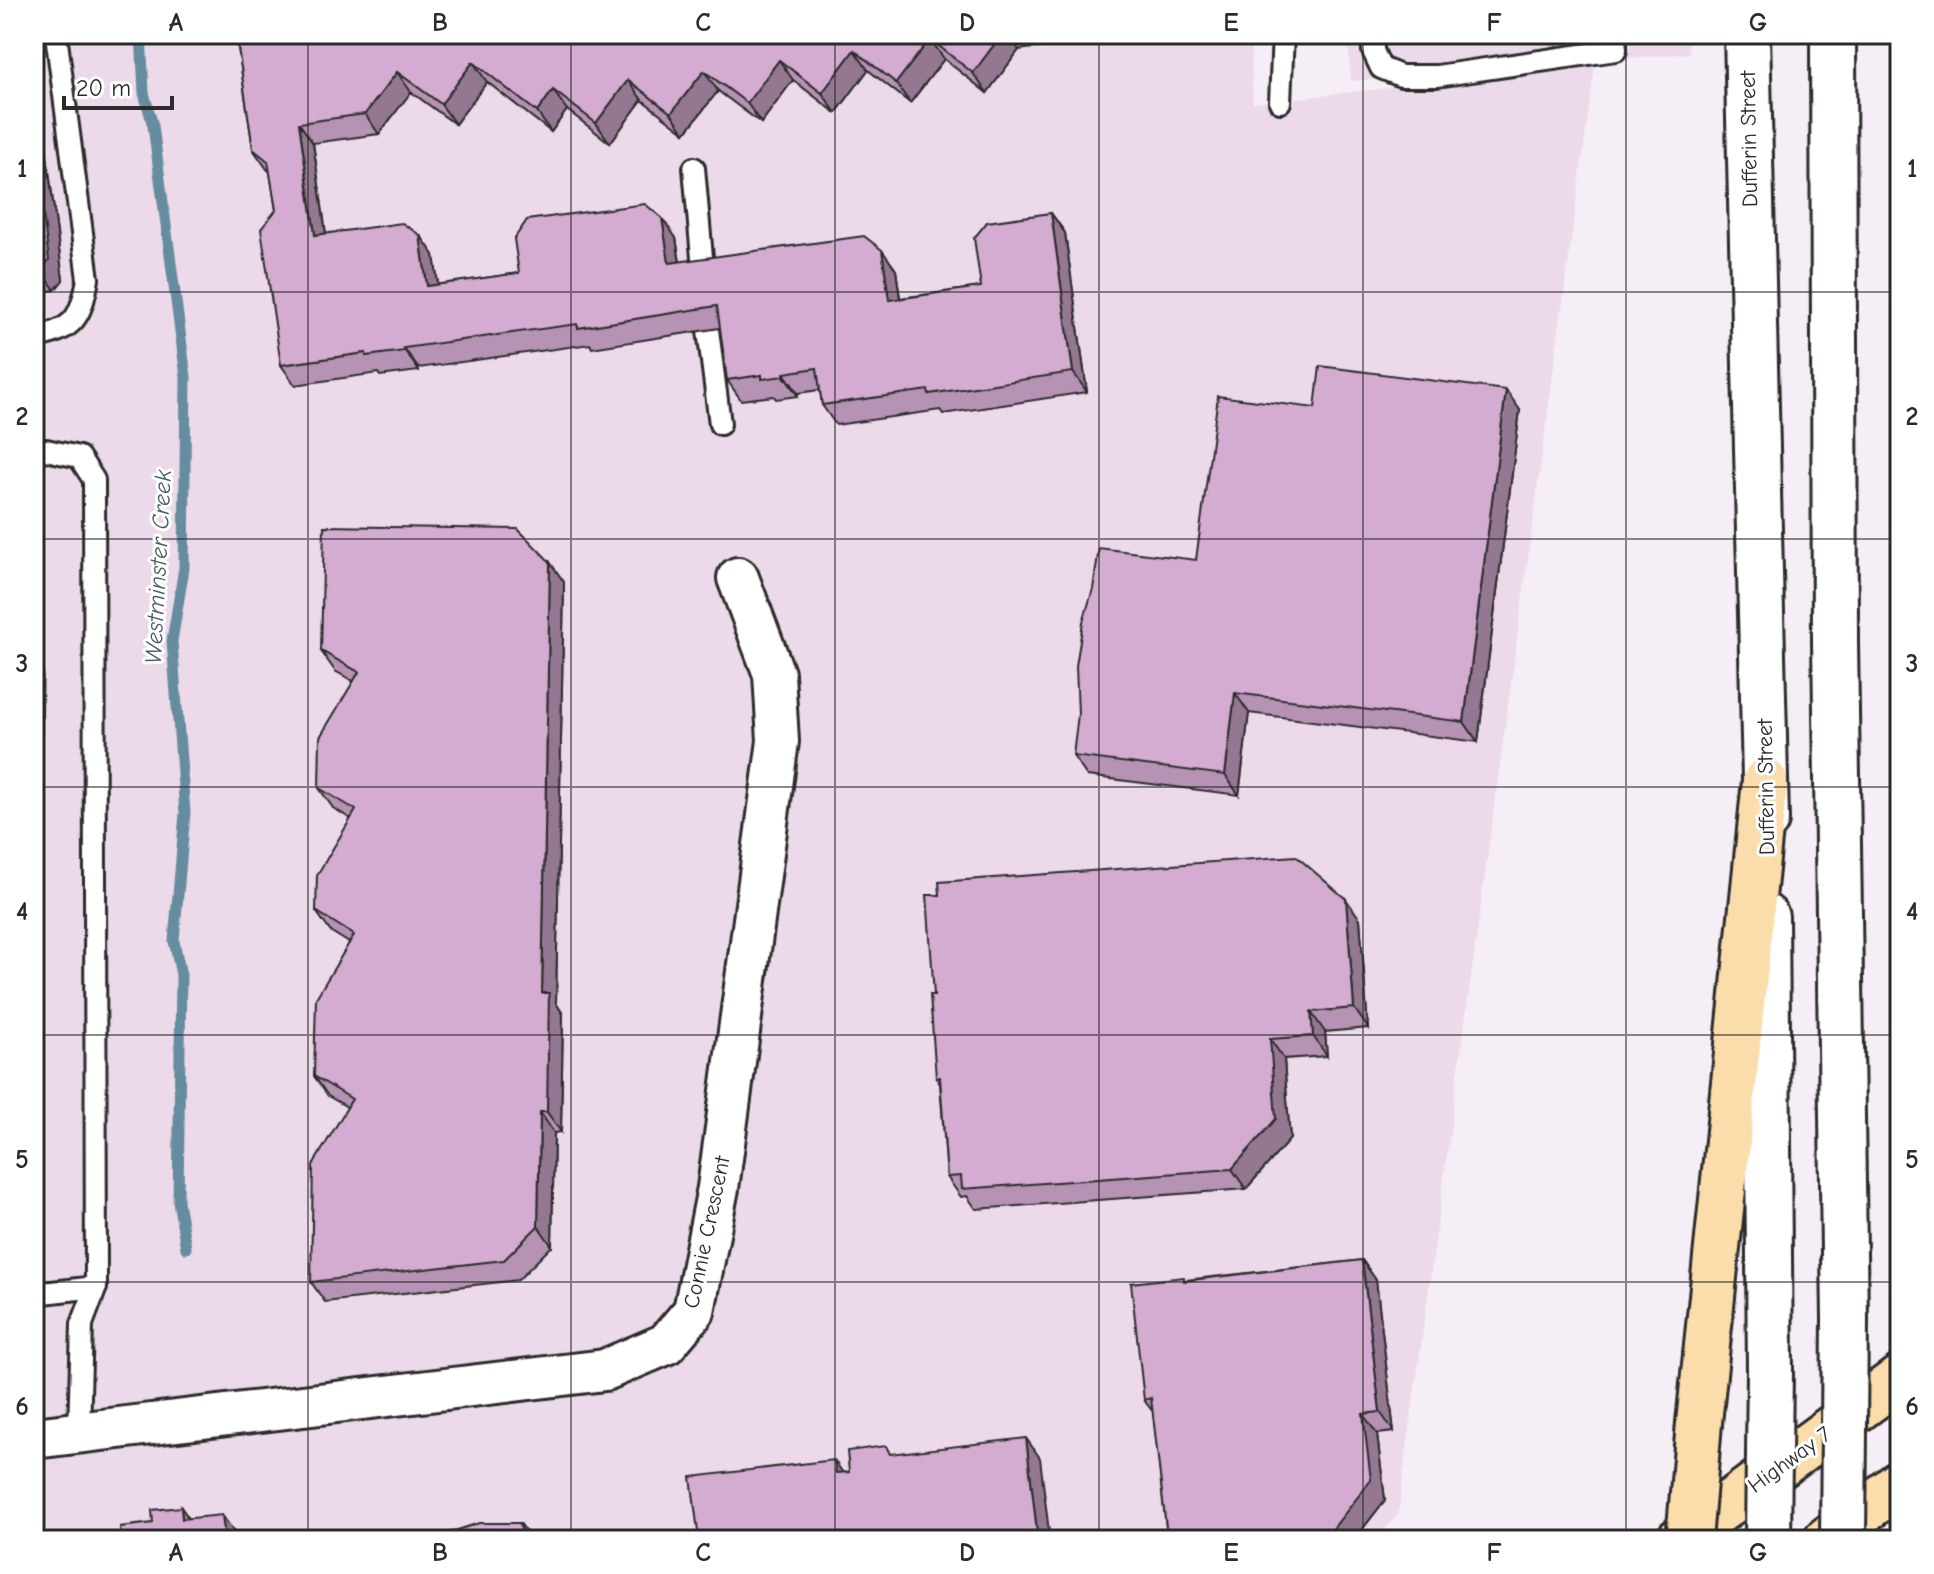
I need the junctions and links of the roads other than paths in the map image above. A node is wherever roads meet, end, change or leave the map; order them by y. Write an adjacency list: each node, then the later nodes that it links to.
1 (56, 34): 11 (lane)
2 (1283, 34): 7 (lane)
3 (1373, 34): 4 (lane)
4 (1615, 34)
5 (1747, 34): 15 (main road, Dufferin Street)
6 (1833, 34): 26 (main road, bridge)
7 (1280, 102)
8 (694, 168): 9 (lane)
9 (704, 280)
10 (708, 330): 12 (lane)
11 (34, 337)
12 (720, 424)
13 (34, 451): 16 (lane)
14 (738, 578): 19 (street, Connie Crescent)
15 (1765, 781): 23 (main road, bridge); 24 (main road, Dufferin Street, bridge)
16 (96, 1287): 17 (lane); 19 (lane)
17 (34, 1294)
18 (1900, 1378): 22 (main road, Highway 7)
19 (79, 1432): 20 (street, Connie Crescent)
20 (34, 1438)
21 (1900, 1483): 25 (main road)
22 (1679, 1540)
23 (1689, 1540)
24 (1768, 1540)
25 (1826, 1540)
26 (1843, 1540)

